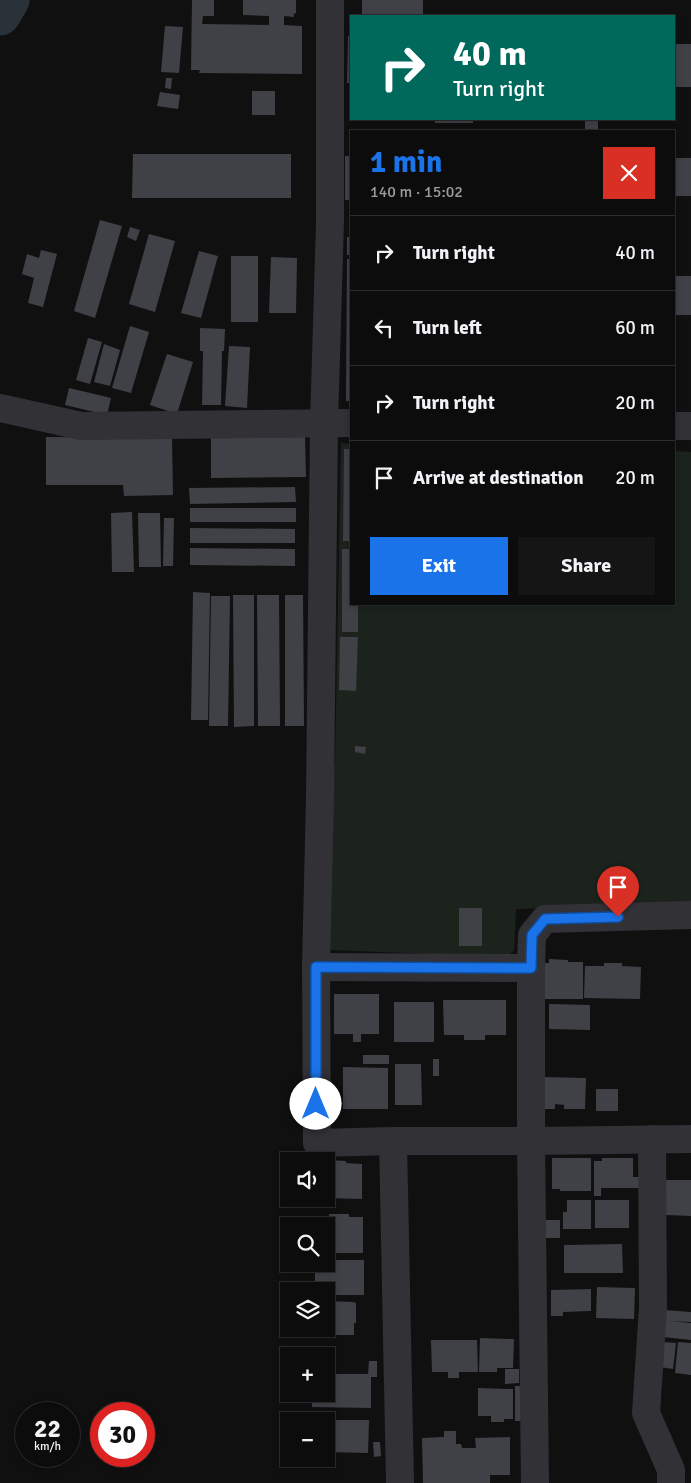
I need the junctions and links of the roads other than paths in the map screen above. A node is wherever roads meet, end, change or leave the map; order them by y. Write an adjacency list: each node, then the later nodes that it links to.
1 (330, 0): 3 (street)
2 (0, 408): 3 (street)
3 (324, 423): 4 (street); 8 (street)
4 (350, 423)
5 (675, 426): 6 (street)
6 (691, 426)
7 (691, 915): 9 (street)
8 (316, 967): 9 (street); 11 (street)
9 (531, 968): 13 (street)
10 (691, 1139): 12 (street)
11 (393, 1140): 13 (street); 15 (street)
12 (652, 1140): 13 (street); 14 (street)
13 (531, 1141): 16 (street)
14 (678, 1475)
15 (400, 1483)
16 (535, 1483)

